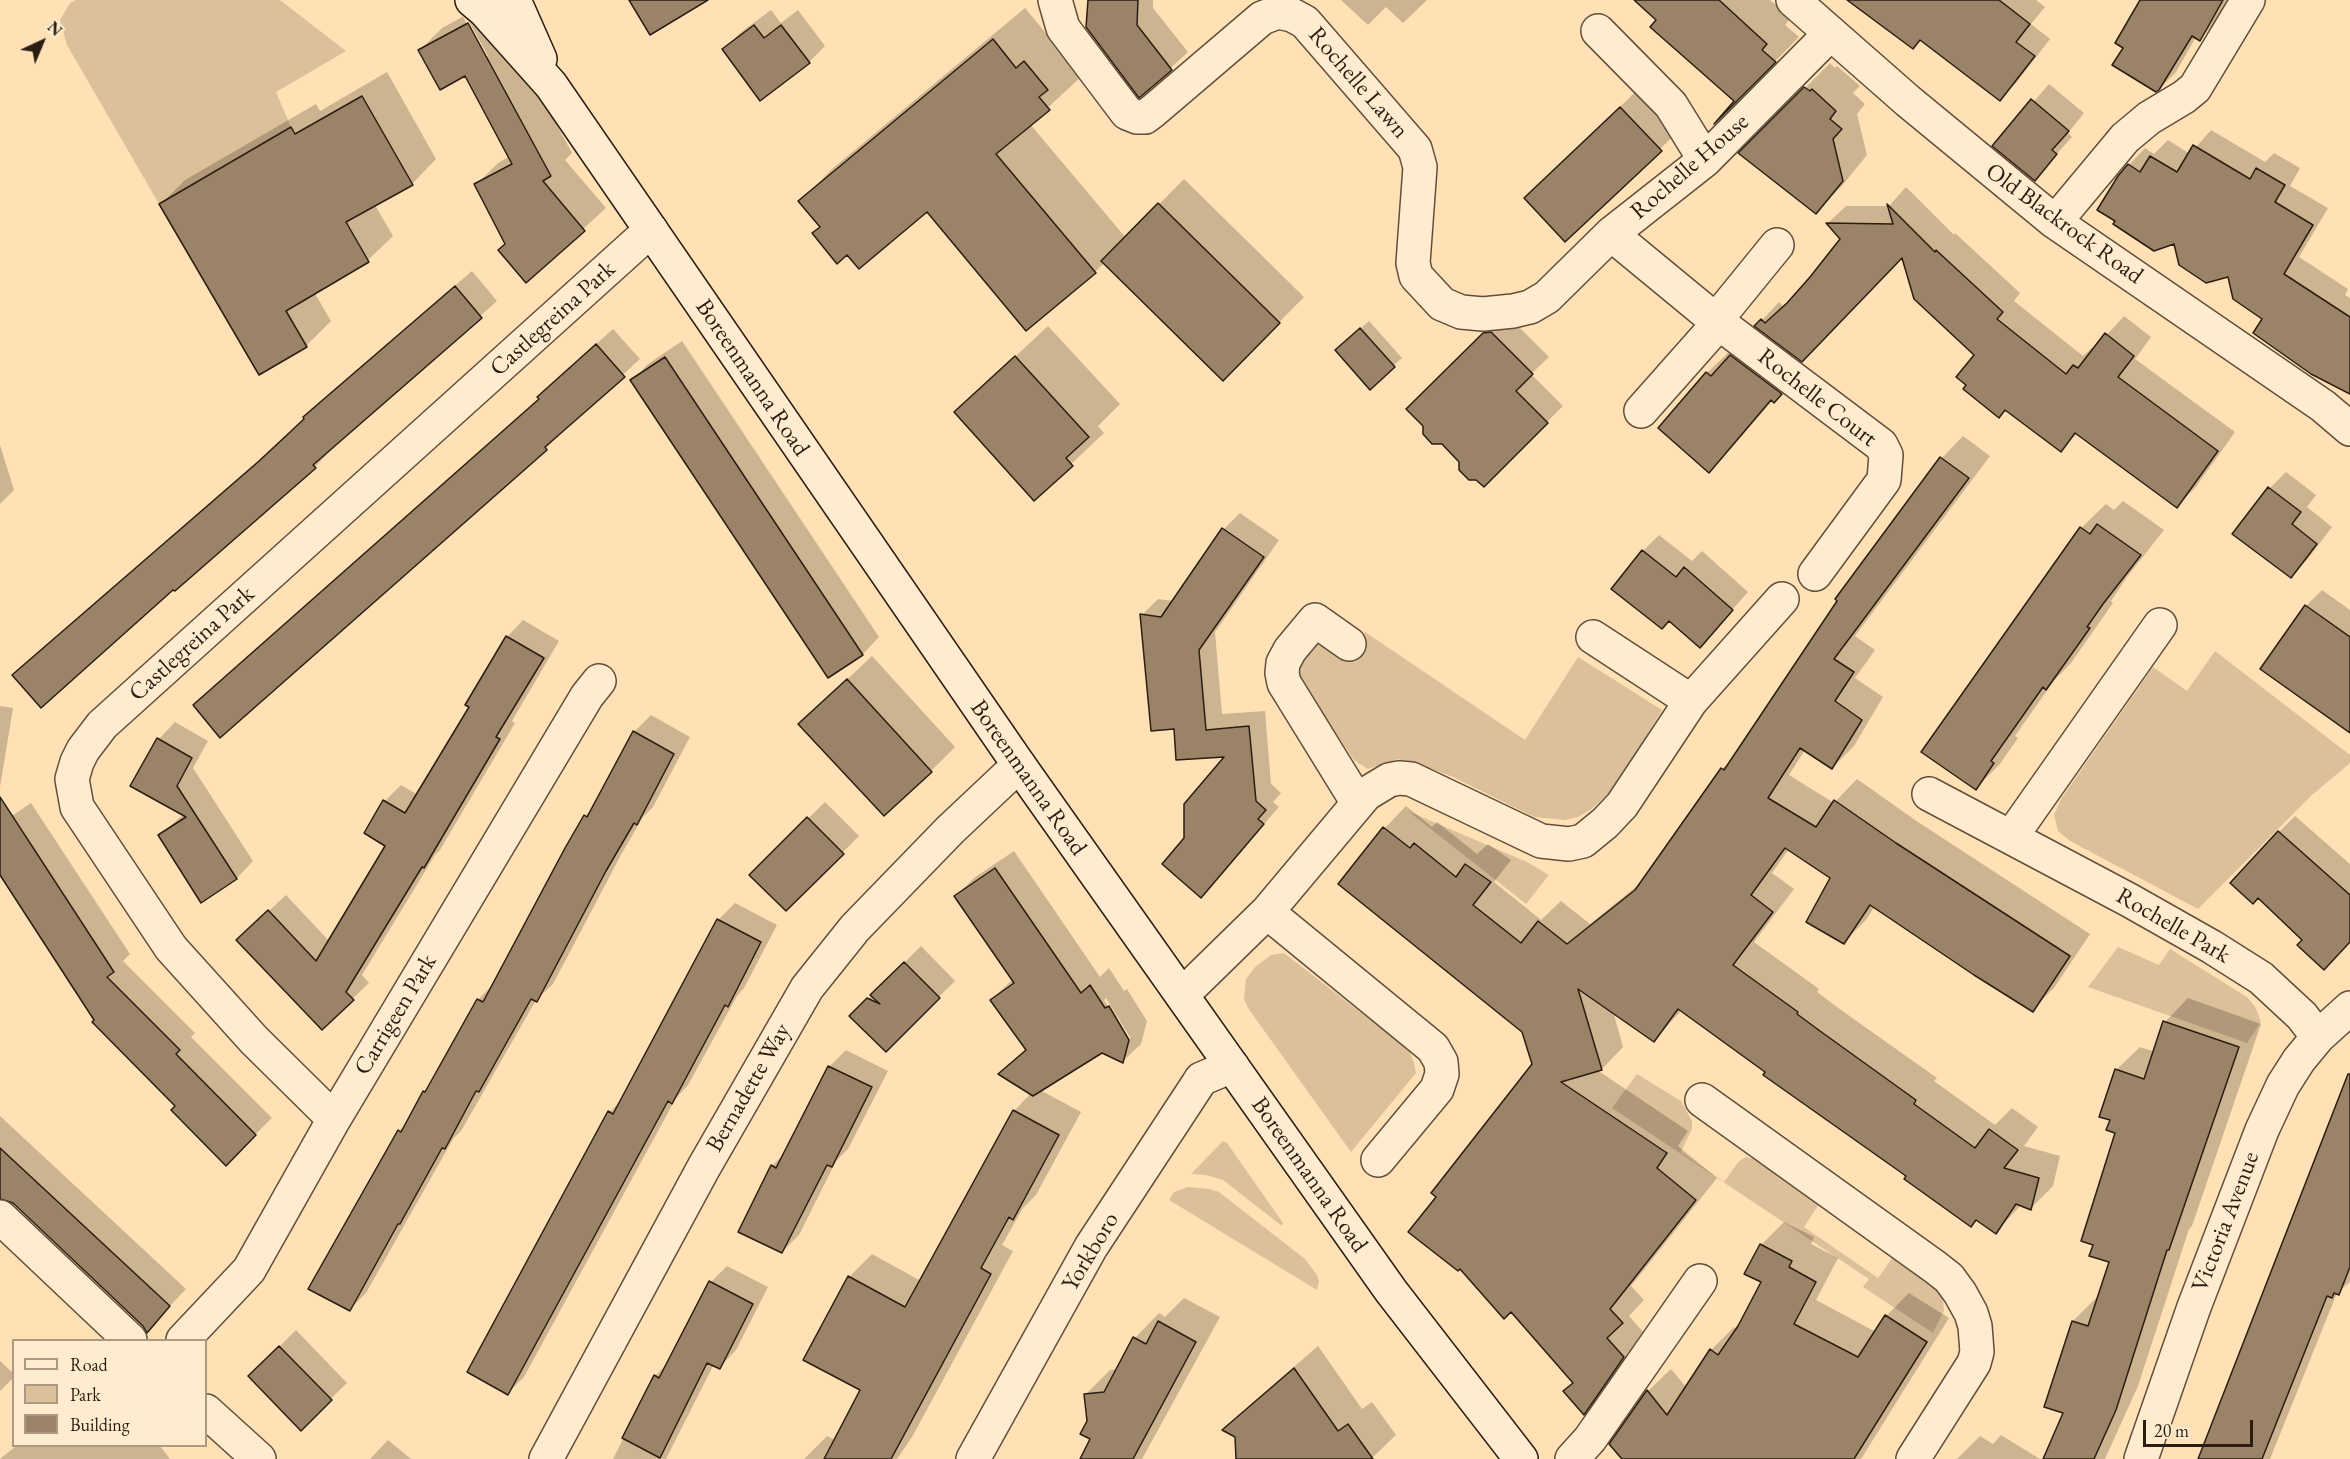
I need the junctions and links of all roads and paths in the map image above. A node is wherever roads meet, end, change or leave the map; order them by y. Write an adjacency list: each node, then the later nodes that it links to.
1 (472, 0): 8 (street, Boreenmanna Road)
2 (514, 0): 8 (street, Boreenmanna Road)
3 (1055, 0): 14 (street, Rochelle Lawn)
4 (1793, 0): 7 (street, Old Blackrock Road)
5 (2248, 0): 10 (street)
6 (1598, 31): 9 (street)
7 (1830, 33): 9 (street, Rochelle House); 10 (street, Old Blackrock Road)
8 (552, 85): 11 (street, Boreenmanna Road)
9 (1705, 160): 12 (street, Rochelle House)
10 (2055, 222): 17 (street, Old Blackrock Road)
11 (651, 230): 25 (street, Boreenmanna Road); 35 (street, Castlegreina Park)
12 (1611, 234): 14 (street, Rochelle House); 15 (street, Rochelle Court)
13 (1777, 245): 15 (street)
14 (1547, 297)
15 (1717, 321): 16 (street); 18 (street, Rochelle Court)
16 (1641, 411)
17 (2350, 429)
18 (1815, 574)
19 (1782, 599): 24 (street)
20 (2160, 625): 28 (street)
21 (1593, 637): 24 (street)
22 (1349, 644): 27 (street)
23 (599, 681): 35 (street, Carrigeen Park)
24 (1691, 701): 27 (street)
25 (1019, 765): 30 (street, Boreenmanna Road); 43 (street, Bernadette Way)
26 (1929, 794): 28 (street, Rochelle Park)
27 (1358, 803): 29 (street)
28 (2011, 837): 32 (street, Rochelle Park)
29 (1267, 912): 30 (street); 36 (street)
30 (1182, 995): 33 (street, Boreenmanna Road)
31 (2350, 1008): 32 (street, Victoria Avenue)
32 (2318, 1036): 48 (street, Victoria Avenue)
33 (1232, 1066): 44 (street, Yorkboro); 45 (street, Boreenmanna Road)
34 (1702, 1100): 47 (street)
35 (334, 1119): 40 (street, Carrigeen Park)
36 (1378, 1160)
37 (0, 1217): 39 (street)
38 (1700, 1281): 46 (street)
39 (128, 1339)
40 (185, 1339)
41 (207, 1412): 42 (street)
42 (259, 1459)
43 (546, 1459)
44 (973, 1459)
45 (1521, 1459)
46 (1572, 1459)
47 (1913, 1459)
48 (2142, 1459)

